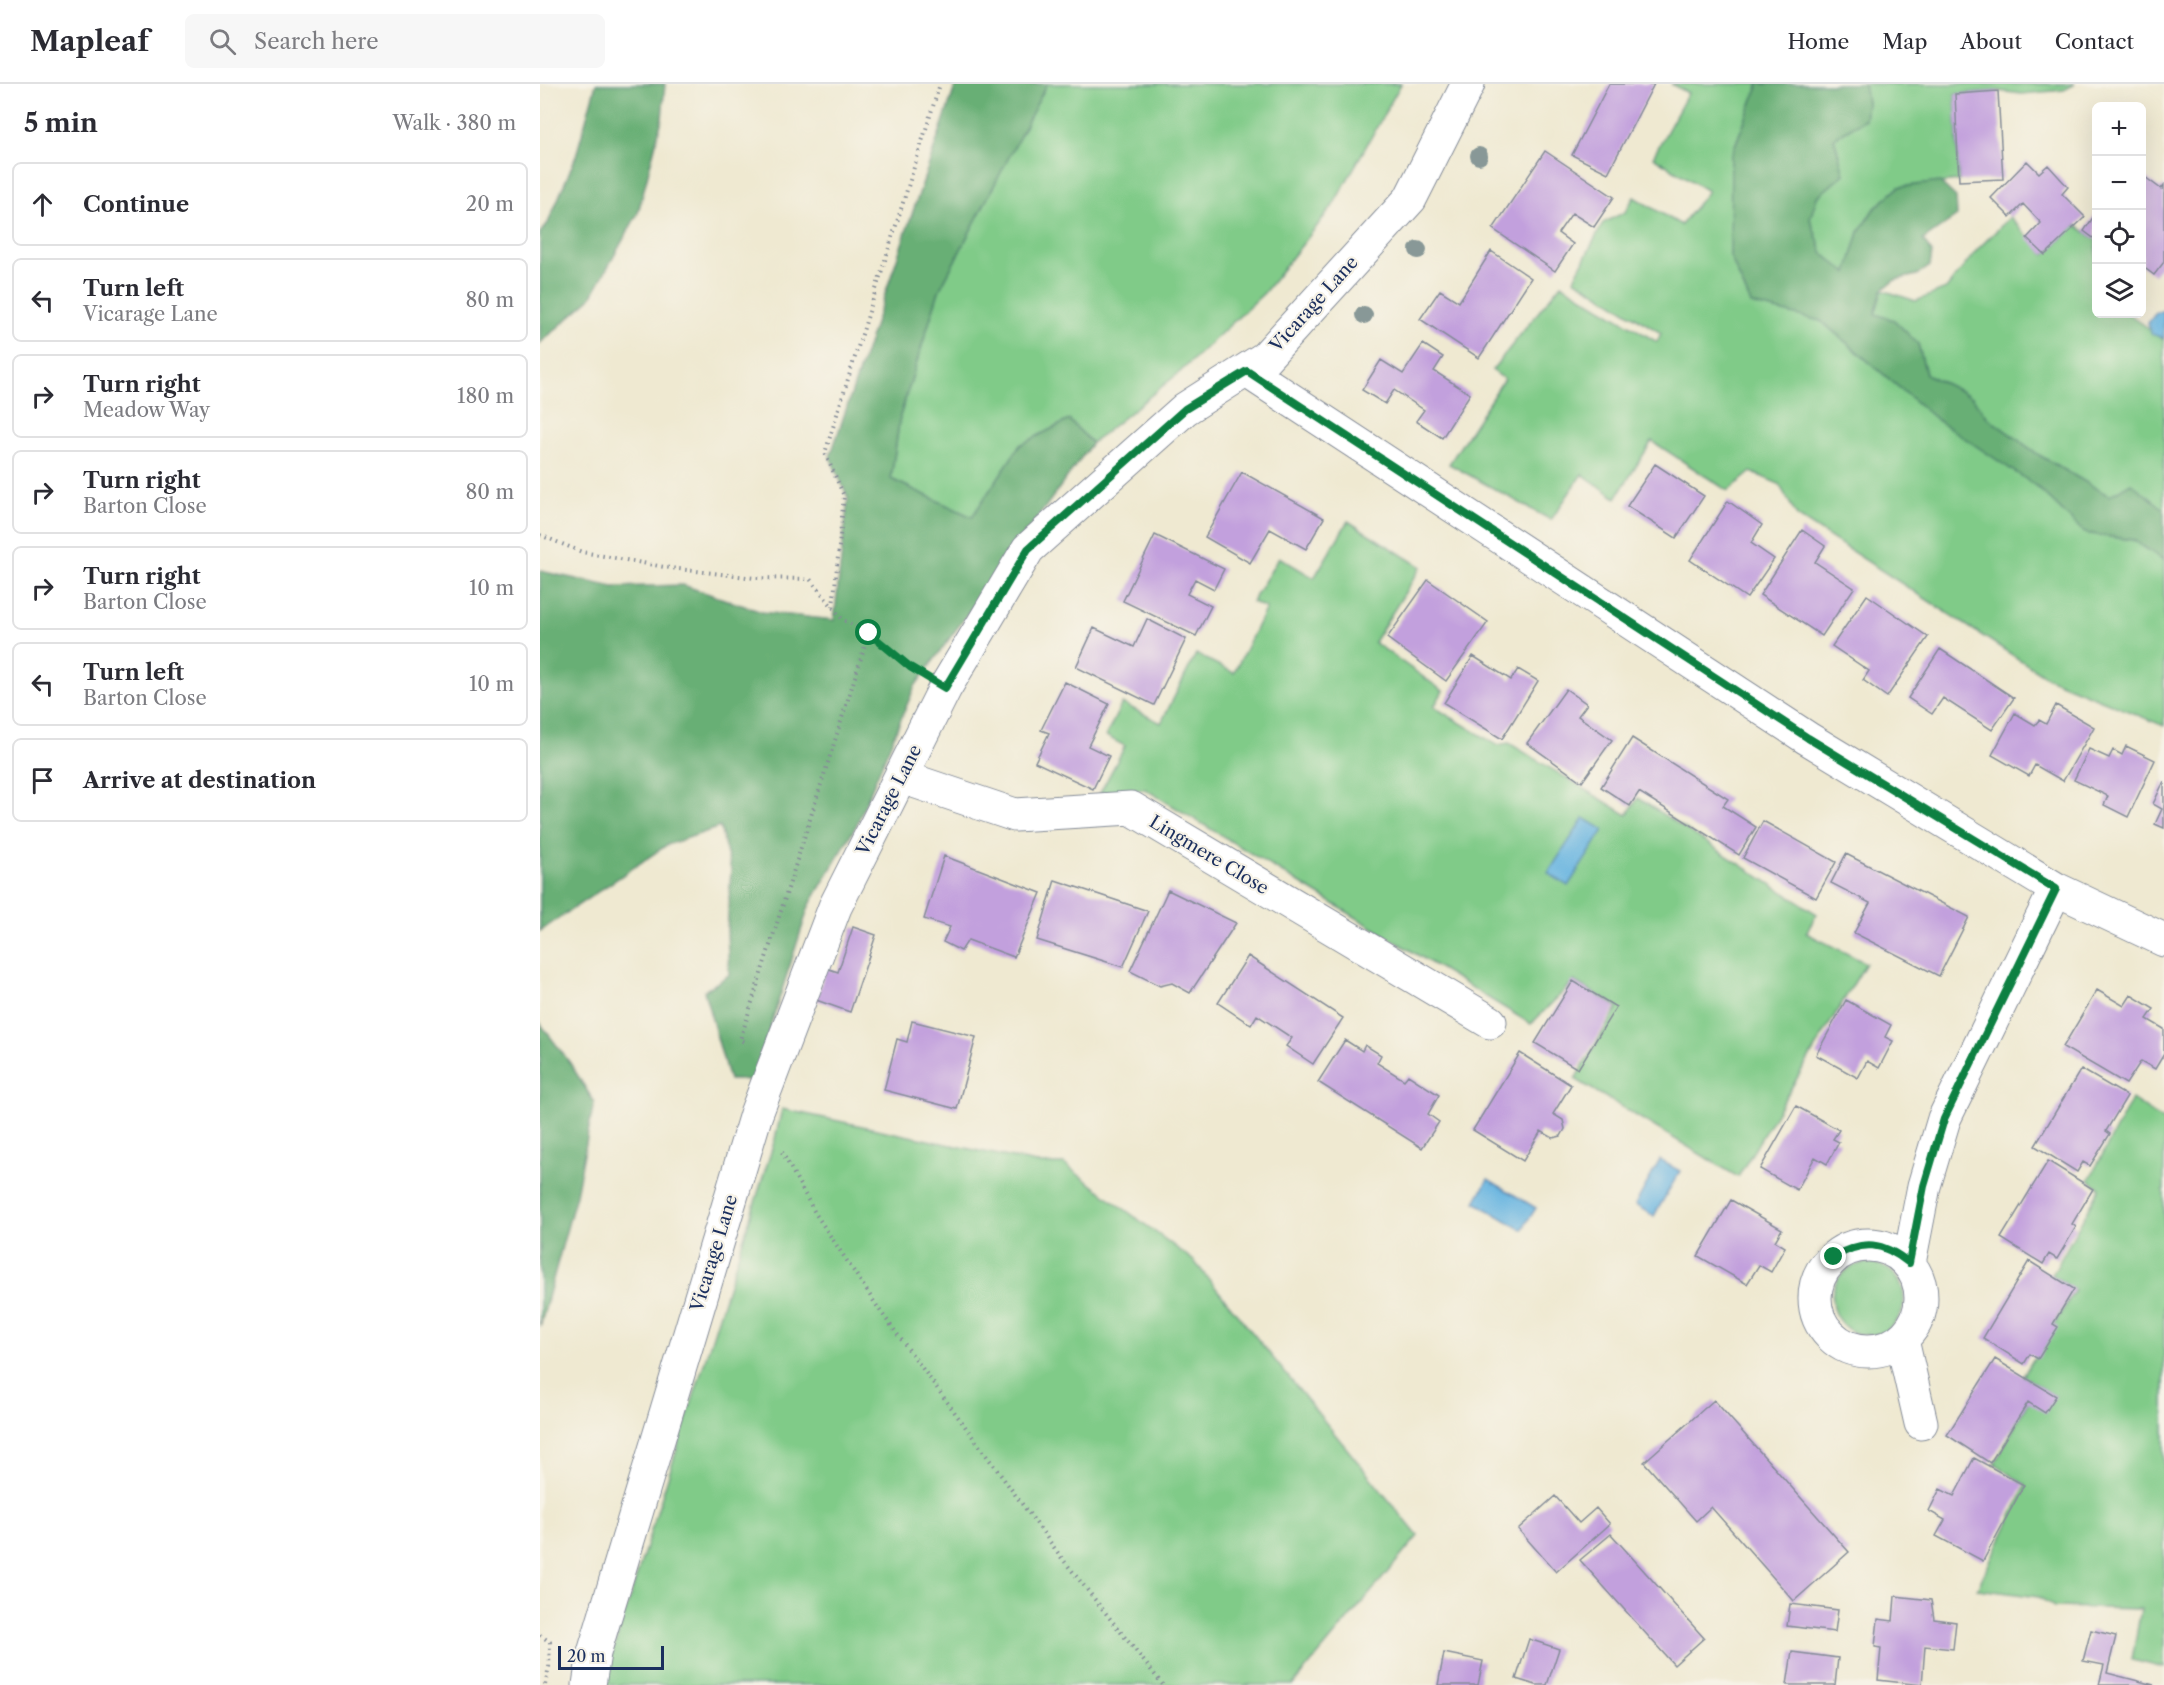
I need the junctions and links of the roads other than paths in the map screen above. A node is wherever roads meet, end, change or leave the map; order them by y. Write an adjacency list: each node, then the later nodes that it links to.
1 (1468, 84): 2 (street, Vicarage Lane)
2 (1247, 371): 3 (street, Vicarage Lane); 4 (street)
3 (902, 777): 6 (street, Lingmere Close); 10 (street, Vicarage Lane)
4 (2056, 889): 5 (street); 7 (street)
5 (2164, 940)
6 (1490, 1022)
7 (1909, 1263): 8 (street); 8 (street)
8 (1902, 1340): 9 (street)
9 (1921, 1423)
10 (589, 1685)

